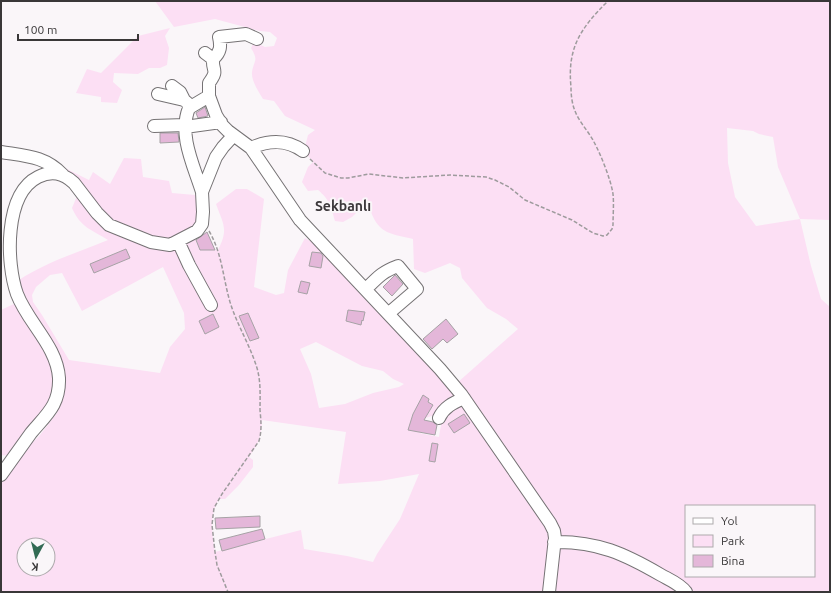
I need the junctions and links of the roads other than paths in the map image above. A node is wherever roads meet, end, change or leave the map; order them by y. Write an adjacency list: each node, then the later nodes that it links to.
1 (257, 38): 4 (street)
2 (172, 86): 5 (street)
3 (158, 94): 5 (street)
4 (209, 96): 5 (street); 6 (street)
5 (188, 103): 8 (street)
6 (220, 122): 8 (street); 9 (street)
7 (154, 126): 8 (street)
8 (185, 126): 14 (street)
9 (233, 136): 10 (street); 14 (street)
10 (251, 148): 11 (street); 16 (street)
11 (304, 151)
12 (1, 152): 13 (street)
13 (64, 176): 15 (street); 21 (street)
14 (202, 192): 15 (street)
15 (178, 241): 17 (street)
16 (366, 289): 18 (street); 18 (street)
17 (211, 304)
18 (389, 314): 19 (street)
19 (464, 398): 20 (street); 22 (street)
20 (439, 418)
21 (1, 475)
22 (554, 542): 23 (street); 24 (street)
23 (549, 592)
24 (686, 592)

